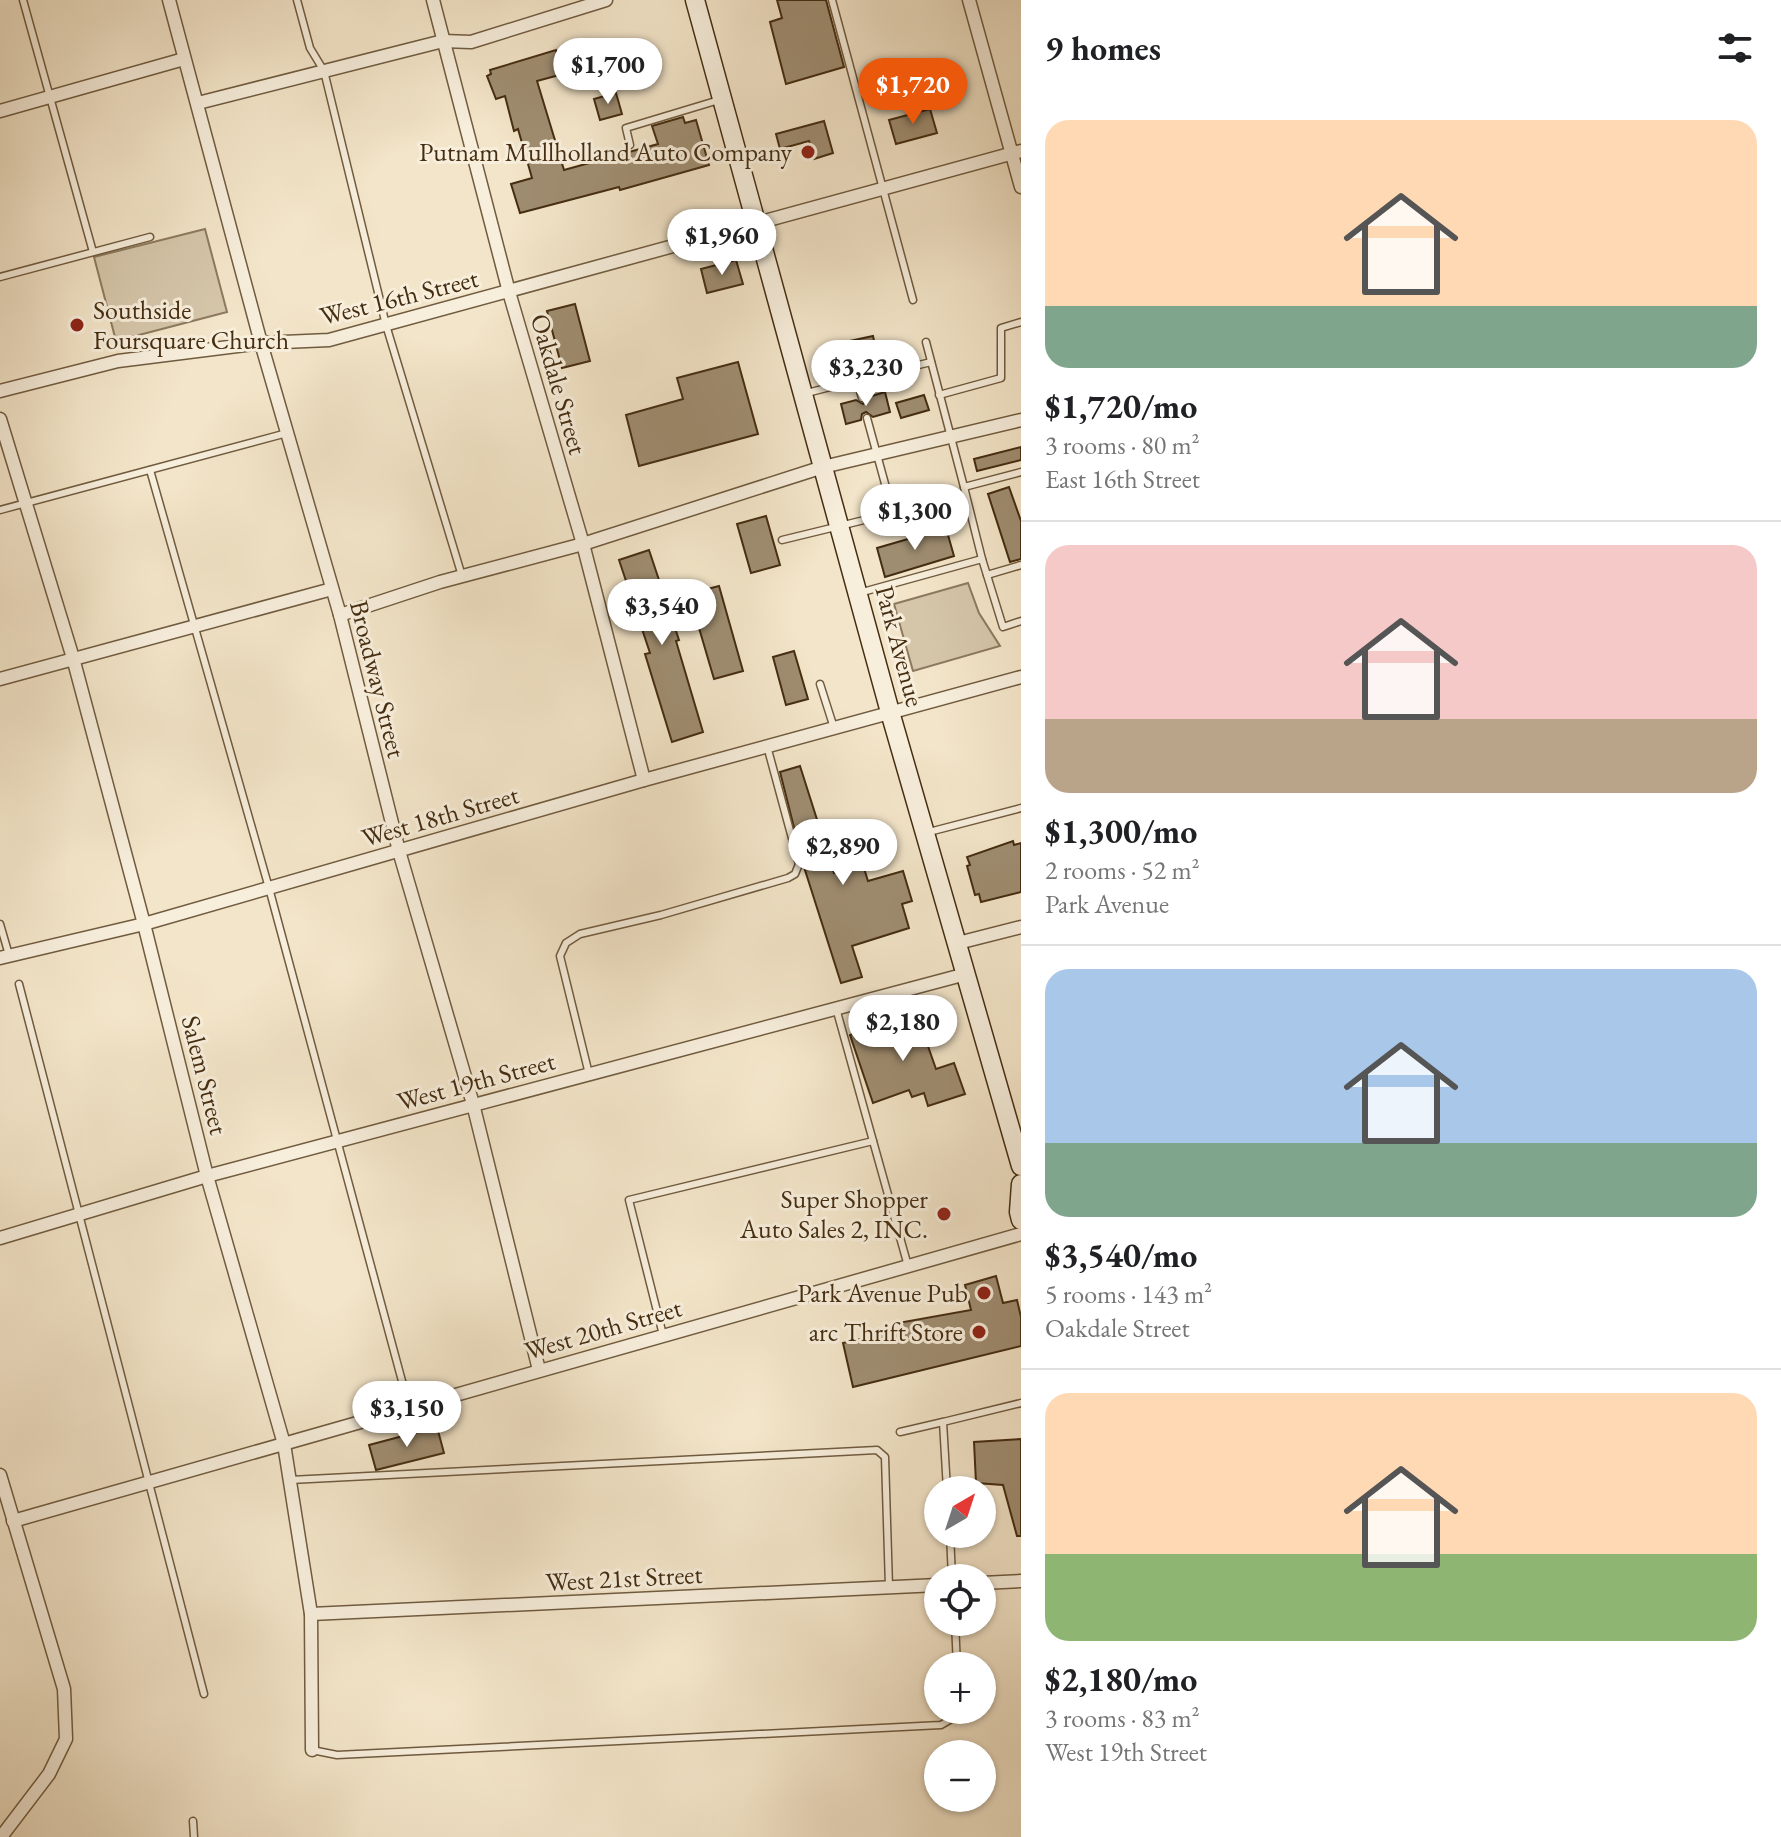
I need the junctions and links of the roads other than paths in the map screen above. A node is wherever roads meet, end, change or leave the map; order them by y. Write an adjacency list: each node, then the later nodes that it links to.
1 (23, 0): 13 (lane)
2 (169, 0): 11 (street, Broadway Street)
3 (297, 0): 12 (lane)
4 (433, 0): 10 (street, Oakdale Street)
5 (606, 0): 9 (street)
6 (695, 0): 14 (main road, Park Avenue)
7 (832, 0): 20 (lane)
8 (969, 0): 18 (street)
9 (592, 2): 10 (street)
10 (443, 41): 12 (street); 25 (street, Oakdale Street)
11 (184, 59): 13 (street); 15 (street, Broadway Street)
12 (324, 71): 15 (street); 28 (lane)
13 (50, 97): 16 (street); 23 (lane)
14 (722, 99): 17 (lane); 21 (main road, Park Avenue)
15 (198, 103): 30 (street, Broadway Street)
16 (0, 111)
17 (630, 145)
18 (1016, 152): 19 (street); 20 (street, West 16th Street)
19 (1021, 187)
20 (883, 188): 21 (street, West 16th Street); 26 (lane)
21 (756, 222): 25 (street, West 16th Street); 34 (main road, Park Avenue)
22 (150, 237): 23 (lane)
23 (93, 252): 24 (lane)
24 (0, 277)
25 (509, 292): 28 (street, West 16th Street); 53 (street, Oakdale Street)
26 (913, 300)
27 (1021, 322): 35 (lane)
28 (386, 325): 30 (street, West 16th Street); 57 (lane)
29 (926, 342): 31 (lane)
30 (261, 343): 33 (street, West 16th Street); 40 (street, Broadway Street)
31 (931, 362): 32 (lane); 35 (lane)
32 (857, 380): 34 (lane); 36 (lane)
33 (0, 391)
34 (803, 394): 43 (main road, Park Avenue)
35 (939, 395): 41 (lane)
36 (862, 398)
37 (867, 418): 42 (lane)
38 (0, 419): 47 (street, Salem Street)
39 (1021, 420): 41 (street)
40 (287, 433): 44 (lane); 58 (street, Broadway Street)
41 (951, 436): 42 (street); 46 (lane)
42 (878, 453): 43 (street); 50 (lane)
43 (823, 467): 51 (main road, Park Avenue); 53 (street)
44 (150, 470): 47 (lane); 62 (lane)
45 (1021, 472): 46 (lane)
46 (964, 487): 54 (lane)
47 (26, 503): 49 (lane); 63 (street, Salem Street)
48 (921, 507): 50 (lane)
49 (0, 510)
50 (893, 513): 51 (lane)
51 (839, 525): 52 (lane); 59 (main road, Park Avenue)
52 (782, 540)
53 (583, 544): 57 (street); 70 (street, Oakdale Street)
54 (982, 559): 56 (lane); 59 (lane)
55 (1021, 565): 56 (lane)
56 (987, 575): 61 (lane)
57 (462, 576): 60 (street)
58 (332, 589): 60 (street, Broadway Street); 62 (street)
59 (859, 593): 67 (main road, Park Avenue)
60 (340, 615): 73 (street, Broadway Street)
61 (1021, 621)
62 (194, 626): 63 (street); 74 (lane)
63 (73, 658): 65 (street); 76 (street, Salem Street)
64 (1021, 677): 67 (street, West 18th Street)
65 (0, 679)
66 (820, 684): 68 (lane)
67 (890, 712): 68 (street, West 18th Street); 72 (main road, Park Avenue)
68 (834, 728): 69 (street, West 18th Street)
69 (767, 746): 70 (street, West 18th Street); 83 (lane)
70 (644, 780): 73 (street, West 18th Street)
71 (1021, 808): 72 (lane)
72 (926, 833): 78 (main road, Park Avenue)
73 (399, 851): 74 (street, West 18th Street); 84 (street, Broadway Street)
74 (269, 888): 76 (street, West 18th Street); 85 (lane)
75 (0, 924): 79 (lane)
76 (144, 924): 79 (street, West 18th Street); 88 (street, Salem Street)
77 (1021, 927): 78 (street)
78 (958, 943): 80 (main road, Park Avenue)
79 (5, 957)
80 (966, 974): 82 (street, West 19th Street); 87 (main road, Park Avenue)
81 (19, 984): 90 (lane)
82 (836, 1008): 83 (street, West 19th Street); 86 (lane)
83 (589, 1074): 84 (street, West 19th Street)
84 (473, 1104): 85 (street, West 19th Street); 96 (street, Broadway Street)
85 (337, 1141): 88 (street, West 19th Street); 98 (lane)
86 (873, 1141): 94 (lane); 95 (lane)
87 (1021, 1166)
88 (207, 1176): 90 (street, West 19th Street); 101 (street, Salem Street)
89 (1021, 1184): 91 (main road)
90 (80, 1214): 93 (street, West 19th Street); 105 (lane)
91 (1021, 1220)
92 (1021, 1234): 94 (street, West 20th Street)
93 (0, 1238)
94 (908, 1266): 95 (street, West 20th Street)
95 (663, 1335): 96 (street, West 20th Street)
96 (539, 1370): 98 (street, West 20th Street)
97 (1021, 1403): 99 (lane)
98 (409, 1407): 101 (street, West 20th Street)
99 (943, 1422): 100 (lane); 103 (lane)
100 (900, 1432)
101 (284, 1444): 104 (street, Salem Street); 105 (street, West 20th Street)
102 (0, 1475): 106 (street)
103 (946, 1476)
104 (290, 1480): 110 (lane); 111 (street, Salem Street)
105 (151, 1483): 106 (street, West 20th Street); 112 (lane)
106 (13, 1521): 116 (street)
107 (1021, 1581): 108 (street)
108 (996, 1582)
109 (924, 1586): 110 (street, West 21st Street)
110 (890, 1588): 111 (street, West 21st Street)
111 (311, 1614): 114 (street, Salem Street)
112 (204, 1694)
113 (943, 1724): 114 (lane)
114 (312, 1750)
115 (193, 1821): 117 (lane)
116 (1, 1837)
117 (194, 1837)

